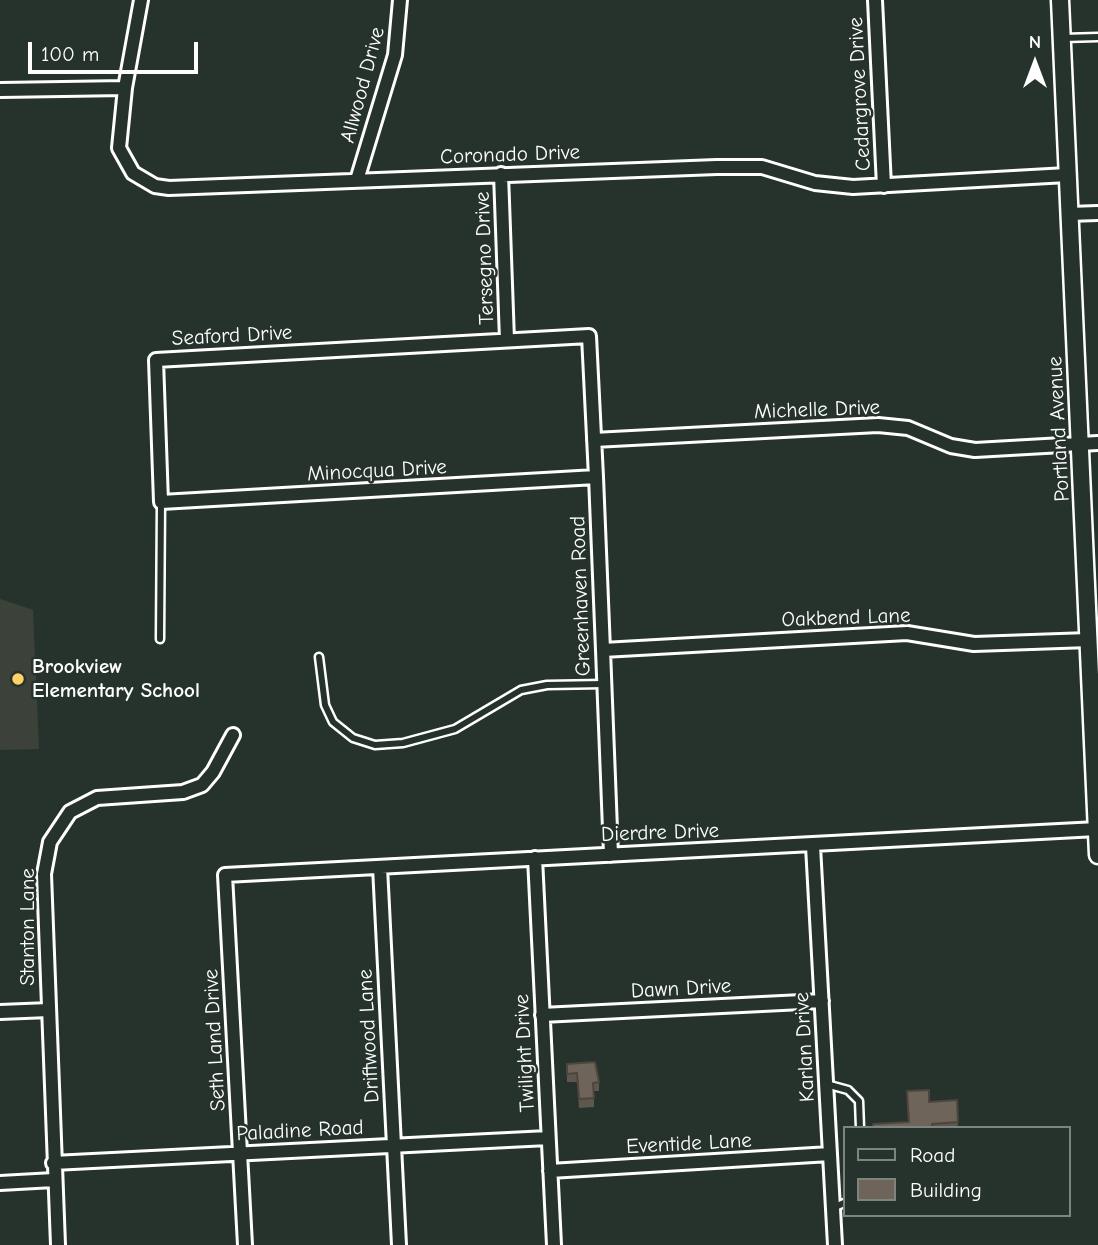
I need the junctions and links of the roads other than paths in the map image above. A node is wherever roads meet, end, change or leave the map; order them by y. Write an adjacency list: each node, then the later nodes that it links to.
1 (141, 0): 7 (street, Coronado Drive)
2 (400, 0): 11 (street, Allwood Drive)
3 (875, 0): 12 (street, Cedargrove Drive)
4 (1060, 0): 6 (main road, Portland Avenue)
5 (1098, 37): 6 (lane)
6 (1061, 38): 10 (main road, Portland Avenue)
7 (125, 88): 8 (street); 11 (street, Coronado Drive)
8 (0, 90)
9 (500, 174): 11 (street, Coronado Drive); 12 (street, Coronado Drive); 16 (street, Tersegno Drive)
10 (1067, 175): 12 (street, Coronado Drive); 14 (main road, Portland Avenue)
11 (357, 180)
12 (884, 187)
13 (1098, 213): 14 (street)
14 (1069, 214): 18 (main road, Portland Avenue)
15 (589, 336): 16 (street, Seaford Drive); 17 (street, Greenhaven Road)
16 (507, 340): 21 (street, Seaford Drive)
17 (594, 440): 18 (street, Michelle Drive); 20 (street, Greenhaven Road)
18 (1080, 443): 19 (street, Michelle Drive); 23 (main road, Portland Avenue)
19 (1098, 443)
20 (596, 477): 21 (street, Minocqua Drive); 24 (street, Greenhaven Road)
21 (161, 502): 22 (lane, Seaford Drive)
22 (160, 639)
23 (1089, 640): 24 (street, Oakbend Lane); 28 (main road, Portland Avenue)
24 (603, 650): 26 (street, Greenhaven Road)
25 (318, 657): 26 (lane)
26 (604, 684): 30 (street, Greenhaven Road)
27 (233, 735): 36 (street, Stanton Lane)
28 (1097, 829): 29 (street, Dierdre Drive); 31 (main road, Portland Avenue)
29 (813, 846): 30 (street, Dierdre Drive); 35 (street, Karlan Drive)
30 (611, 855): 32 (street, Dierdre Drive)
31 (1098, 855)
32 (535, 858): 33 (street, Dierdre Drive); 38 (street, Twilight Drive)
33 (380, 867): 34 (street, Dierdre Drive); 42 (street, Driftwood Lane)
34 (225, 875): 43 (street, Seth Land Drive)
35 (822, 1001): 38 (street, Dawn Drive); 39 (street, Karlan Drive)
36 (49, 1010): 37 (street); 45 (street, Stanton Lane)
37 (0, 1012)
38 (542, 1015): 41 (street, Twilight Drive)
39 (826, 1084): 40 (lane); 44 (street, Karlan Drive)
40 (860, 1126)
41 (548, 1139): 42 (street, Paladine Road); 46 (street, Twilight Drive)
42 (394, 1146): 43 (street, Paladine Road); 52 (street, Driftwood Lane)
43 (240, 1154): 45 (street, Paladine Road); 51 (street, Seth Land Drive)
44 (830, 1154): 46 (street, Eventide Lane); 49 (street, Karlan Drive)
45 (53, 1163): 47 (street, Stanton Lane)
46 (550, 1171): 53 (street, Twilight Drive)
47 (54, 1180): 48 (street); 50 (street, Stanton Lane)
48 (0, 1183)
49 (839, 1205): 54 (street, Karlan Drive)
50 (58, 1245)
51 (245, 1245)
52 (399, 1245)
53 (554, 1245)
54 (835, 1245)

